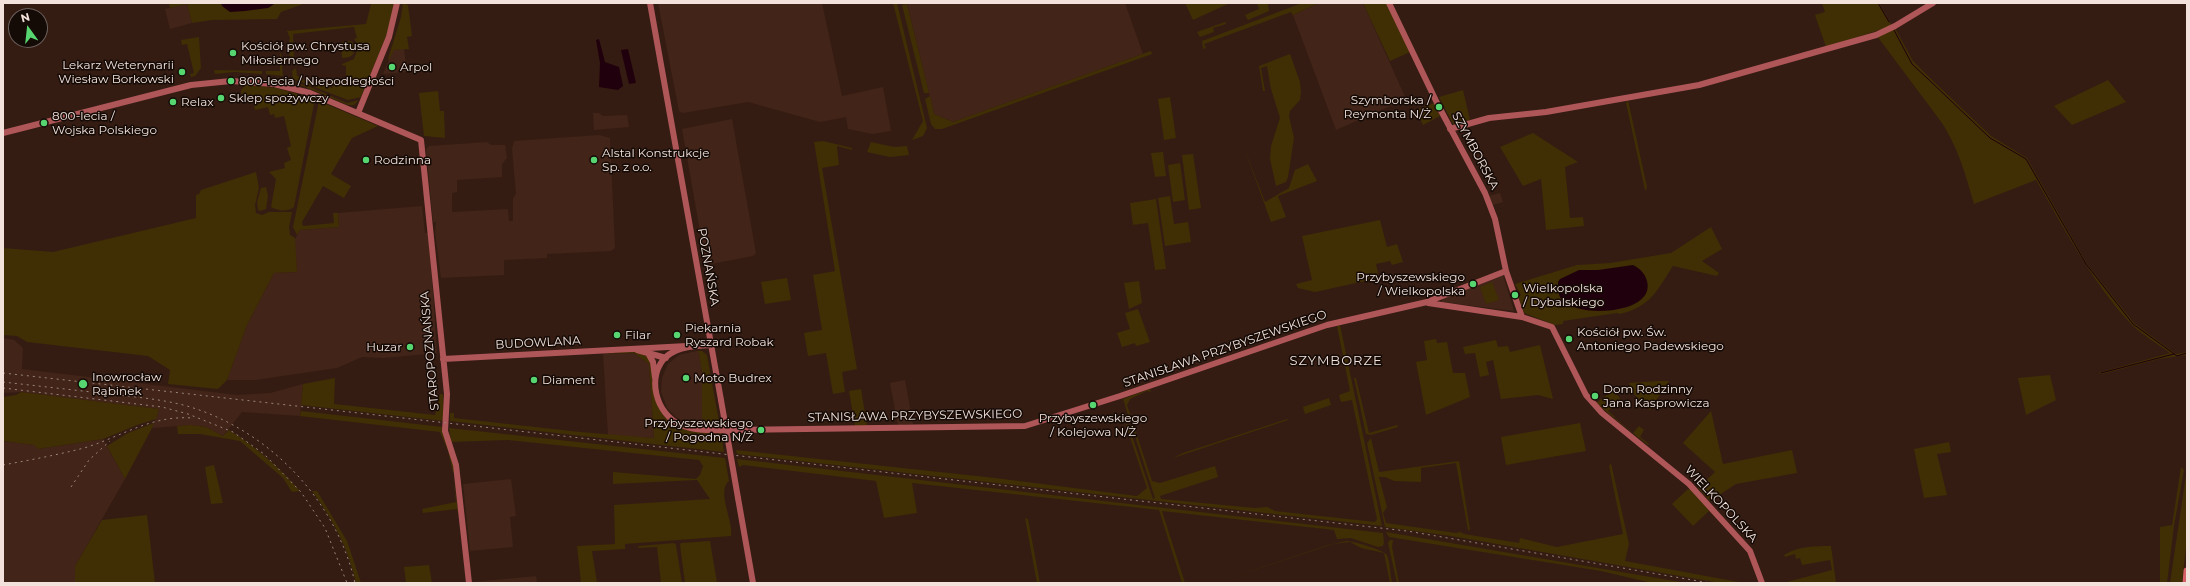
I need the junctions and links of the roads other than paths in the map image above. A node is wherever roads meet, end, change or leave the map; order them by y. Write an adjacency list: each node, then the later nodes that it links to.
1 (397, 3): 5 (street)
2 (650, 3): 11 (street, POZNAŃSKA)
3 (1389, 3): 6 (street, SZYMBORSKA)
4 (1933, 3): 6 (street)
5 (358, 113): 7 (street); 17 (street, STAROPOZNAŃSKA)
6 (1450, 129): 8 (street, SZYMBORSKA)
7 (3, 133)
8 (1506, 271): 9 (street, STANISŁAWA PRZYBYSZEWSKIEGO); 10 (street, SZYMBORSKA)
9 (1427, 302): 10 (street, STANISŁAWA PRZYBYSZEWSKIEGO); 18 (street, STANISŁAWA PRZYBYSZEWSKIEGO)
10 (1522, 317): 22 (street, WIELKOPOLSKA)
11 (711, 345): 13 (street); 21 (street, POZNAŃSKA, bridge)
12 (660, 346): 13 (street, BUDOWLANA); 14 (street, BUDOWLANA); 16 (street)
13 (691, 346): 16 (street)
14 (633, 349): 15 (street, BUDOWLANA); 17 (street, BUDOWLANA)
15 (648, 353): 16 (street, BUDOWLANA); 18 (street)
16 (667, 357): 18 (street, STANISŁAWA PRZYBYSZEWSKIEGO)
17 (443, 359): 20 (street, STAROPOZNAŃSKA)
18 (656, 385)
19 (2187, 570): 23 (main road)
20 (469, 583)
21 (753, 583)
22 (1762, 583)
23 (2186, 583)

